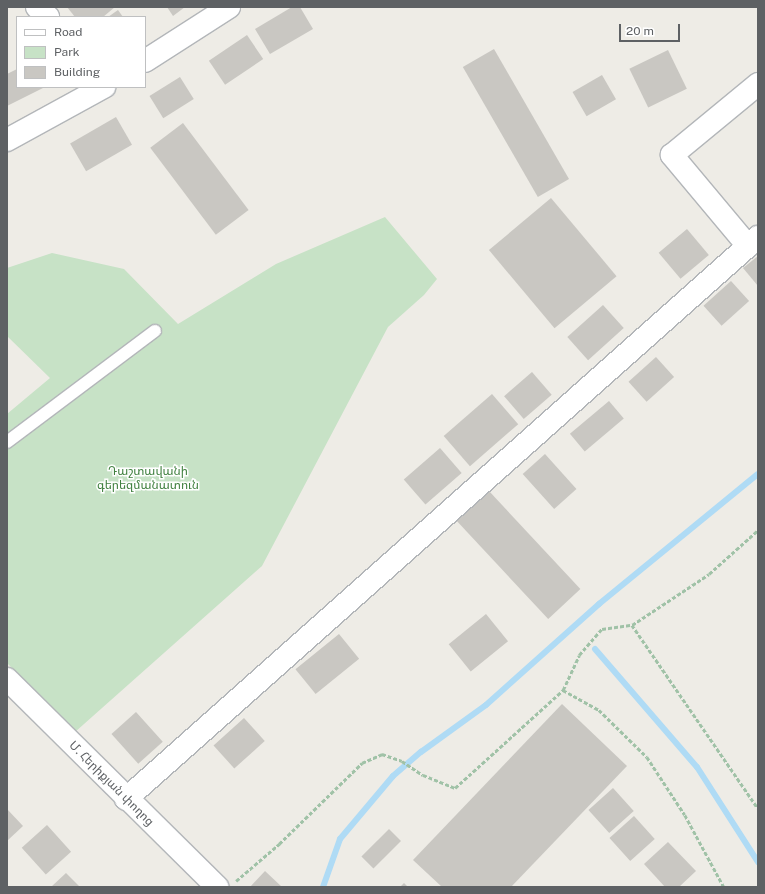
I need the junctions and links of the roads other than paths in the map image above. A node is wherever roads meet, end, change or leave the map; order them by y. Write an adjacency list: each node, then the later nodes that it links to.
1 (37, 7): 3 (street)
2 (229, 7): 4 (street)
3 (47, 16)
4 (146, 61)
5 (758, 84): 8 (street)
6 (102, 88): 7 (street)
7 (7, 140)
8 (753, 241): 12 (street)
9 (155, 331): 10 (lane)
10 (7, 442)
11 (7, 679): 12 (street, Մ. Հերիքյան փողոց)
12 (126, 799): 13 (street, Մ. Հերիքյան փողոց)
13 (226, 885)

